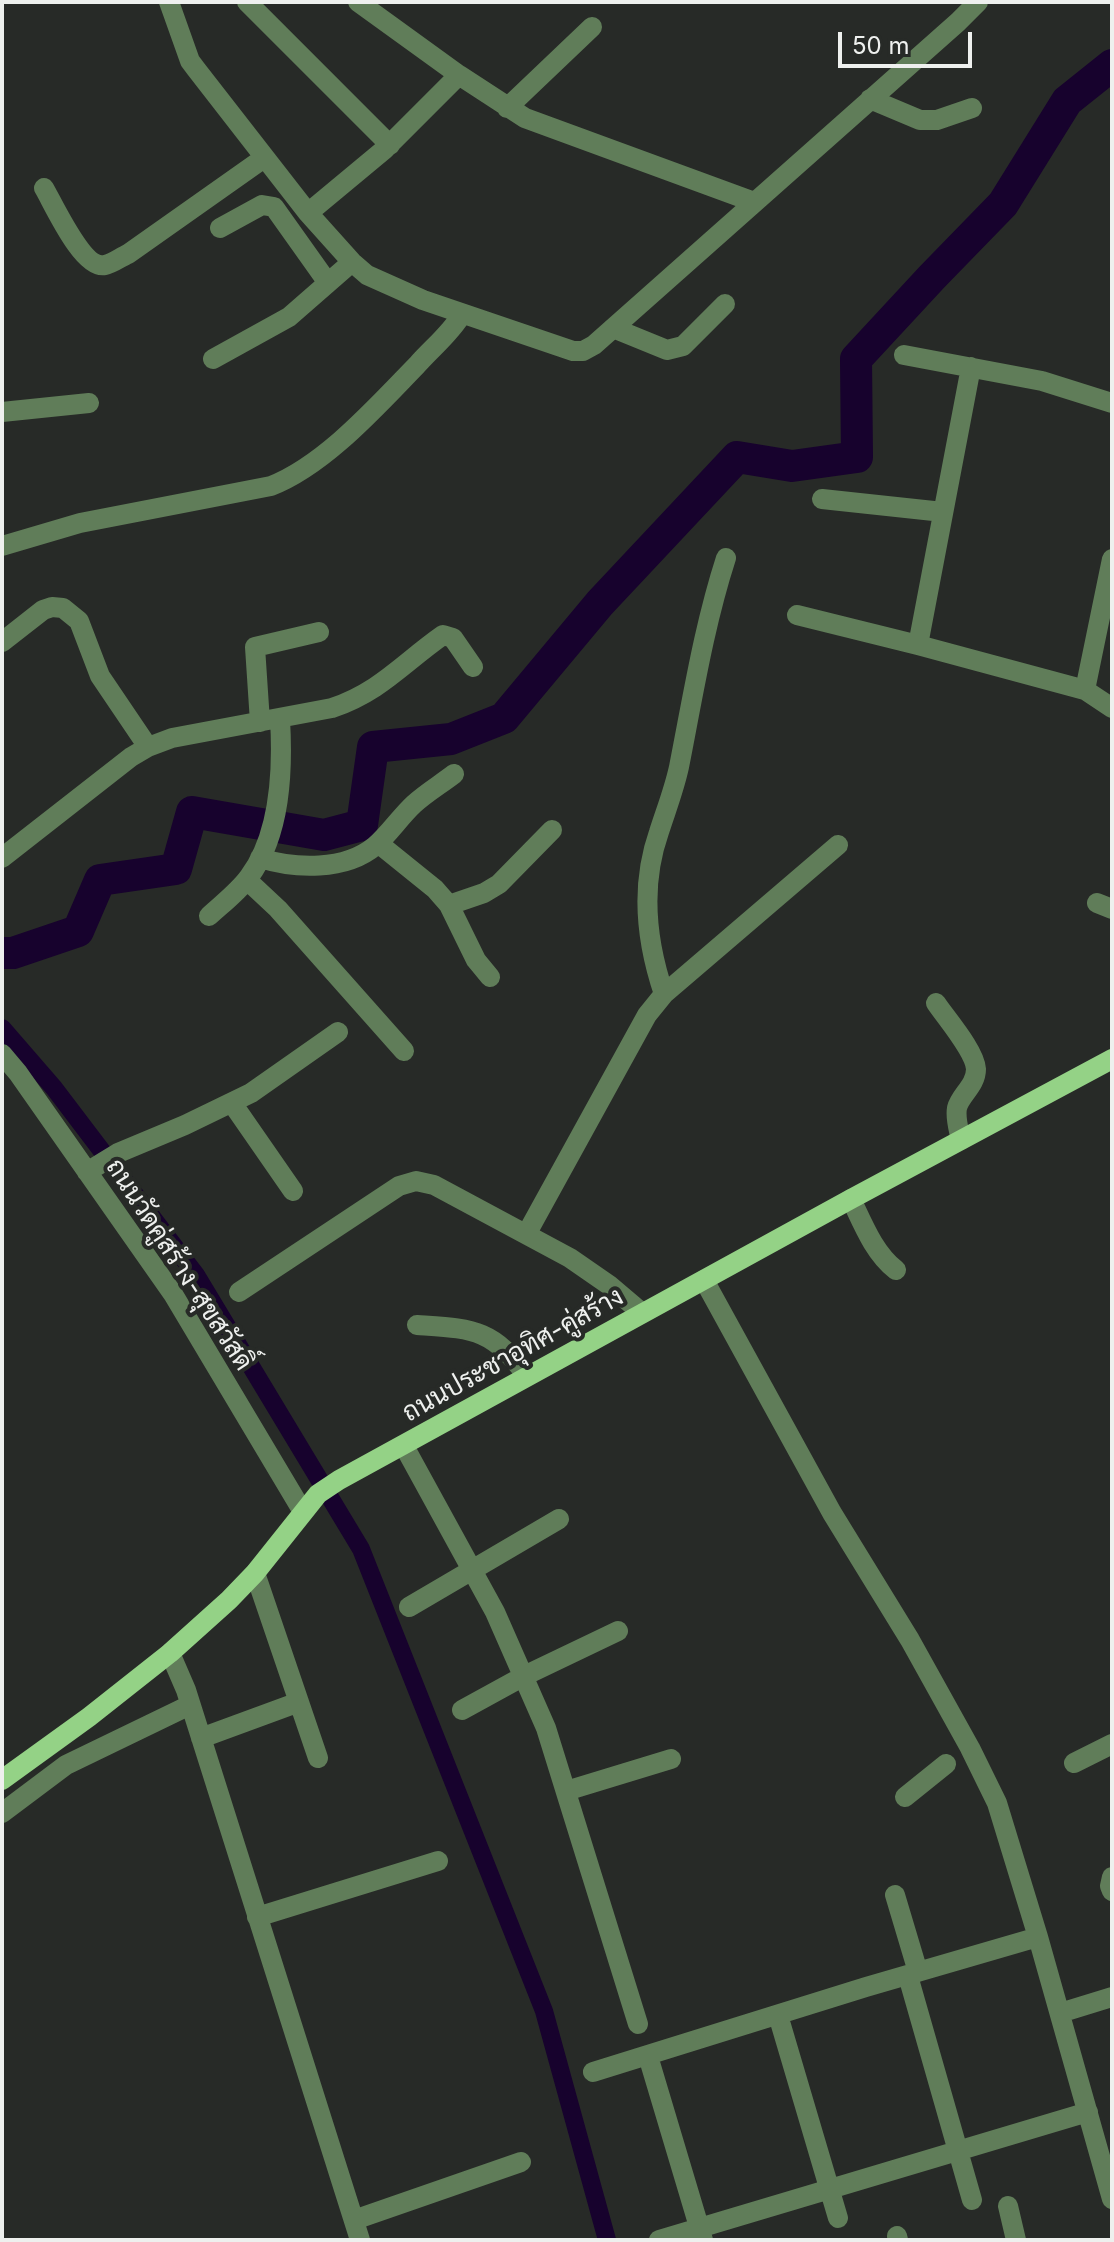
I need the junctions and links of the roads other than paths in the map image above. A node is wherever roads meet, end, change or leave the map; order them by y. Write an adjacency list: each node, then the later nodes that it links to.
1 (169, 2): 11 (street)
2 (247, 2): 10 (street)
3 (358, 2): 6 (street)
4 (978, 2): 7 (street)
5 (592, 27): 8 (street)
6 (459, 75): 8 (street); 10 (street)
7 (870, 99): 9 (street); 13 (street)
8 (507, 108): 13 (street)
9 (972, 108)
10 (390, 145): 14 (street)
11 (264, 158): 12 (street); 14 (street)
12 (44, 188)
13 (754, 202): 20 (street)
14 (308, 213): 16 (street)
15 (220, 228): 17 (street)
16 (352, 262): 17 (street); 19 (street)
17 (328, 283): 22 (street)
18 (725, 304): 20 (street)
19 (462, 314): 20 (street); 29 (street)
20 (613, 328)
21 (904, 355): 23 (street)
22 (213, 359)
23 (971, 367): 25 (street); 28 (street)
24 (89, 403): 26 (street)
25 (1112, 403)
26 (2, 412)
27 (822, 499): 28 (street)
28 (943, 512): 35 (street)
29 (3, 541)
30 (726, 558): 51 (street)
31 (1112, 559): 37 (street)
32 (797, 615): 35 (street)
33 (319, 632): 39 (street)
34 (2, 642): 40 (street)
35 (918, 645): 37 (street)
36 (473, 667): 39 (street)
37 (1085, 690): 38 (street)
38 (1112, 708)
39 (270, 720): 40 (street); 46 (street)
40 (148, 747): 45 (street)
41 (454, 774): 43 (street)
42 (552, 830): 48 (street)
43 (378, 843): 46 (street); 48 (street)
44 (838, 845): 51 (street)
45 (2, 858)
46 (260, 858): 47 (street)
47 (247, 880): 49 (street); 54 (street)
48 (449, 905): 50 (street)
49 (209, 916)
50 (490, 977)
51 (664, 994): 62 (street)
52 (936, 1003): 58 (street)
53 (338, 1032): 57 (street)
54 (404, 1051)
55 (2, 1054): 59 (street, ถนนวัดคู่สร้าง-สุขสวัสดิ์)
56 (1112, 1059): 58 (main road, ถนนประชาอุทิศ-คู่สร้าง)
57 (232, 1103): 59 (street); 60 (street)
58 (961, 1140): 61 (main road, ถนนประชาอุทิศ-คู่สร้าง)
59 (102, 1163): 70 (street, ถนนวัดคู่สร้าง-สุขสวัสดิ์)
60 (293, 1191)
61 (851, 1199): 63 (street); 64 (main road, ถนนประชาอุทิศ-คู่สร้าง)
62 (527, 1233): 65 (street); 66 (street)
63 (896, 1270)
64 (704, 1280): 66 (main road, ถนนประชาอุทิศ-คู่สร้าง); 83 (street)
65 (239, 1292)
66 (642, 1313): 68 (main road, ถนนประชาอุทิศ-คู่สร้าง)
67 (417, 1325): 68 (street)
68 (527, 1376): 69 (main road, ถนนประชาอุทิศ-คู่สร้าง)
69 (404, 1446): 70 (main road, ถนนประชาอุทิศ-คู่สร้าง); 72 (street)
70 (303, 1512): 73 (main road, ถนนประชาอุทิศ-คู่สร้าง)
71 (559, 1519): 72 (street)
72 (471, 1569): 74 (street); 77 (street)
73 (255, 1573): 76 (main road, ถนนประชาอุทิศ-คู่สร้าง); 78 (street)
74 (409, 1607)
75 (618, 1631): 77 (street)
76 (170, 1653): 79 (street); 87 (main road, ถนนประชาอุทิศ-คู่สร้าง)
77 (524, 1676): 80 (street); 88 (street)
78 (299, 1702): 81 (street); 84 (street)
79 (190, 1705): 81 (street); 90 (street)
80 (462, 1710)
81 (201, 1738): 95 (street)
82 (1112, 1744): 86 (street)
83 (957, 1757): 89 (street); 96 (street)
84 (318, 1758)
85 (671, 1759): 88 (street)
86 (1074, 1763)
87 (2, 1780)
88 (566, 1791): 101 (street)
89 (905, 1797)
90 (2, 1813)
91 (438, 1861): 95 (street)
92 (1112, 1877): 93 (street)
93 (1112, 1891)
94 (895, 1895): 97 (street)
95 (257, 1917): 113 (street)
96 (1038, 1937): 97 (street); 99 (street)
97 (913, 1974): 100 (street); 105 (street)
98 (1112, 1997): 99 (street)
99 (1060, 2013): 104 (street)
100 (778, 2015): 102 (street); 108 (street)
101 (638, 2024)
102 (648, 2056): 103 (street); 114 (street)
103 (593, 2072)
104 (1088, 2112): 105 (street); 106 (street)
105 (959, 2150): 108 (street); 110 (street)
106 (1106, 2151): 109 (street)
107 (521, 2162): 113 (street)
108 (829, 2190): 112 (street); 114 (street)
109 (1112, 2199)
110 (972, 2200)
111 (1008, 2206): 117 (street)
112 (838, 2218)
113 (354, 2220): 115 (street)
114 (701, 2234): 116 (street)
115 (360, 2240)
116 (659, 2240)
117 (1016, 2240)

